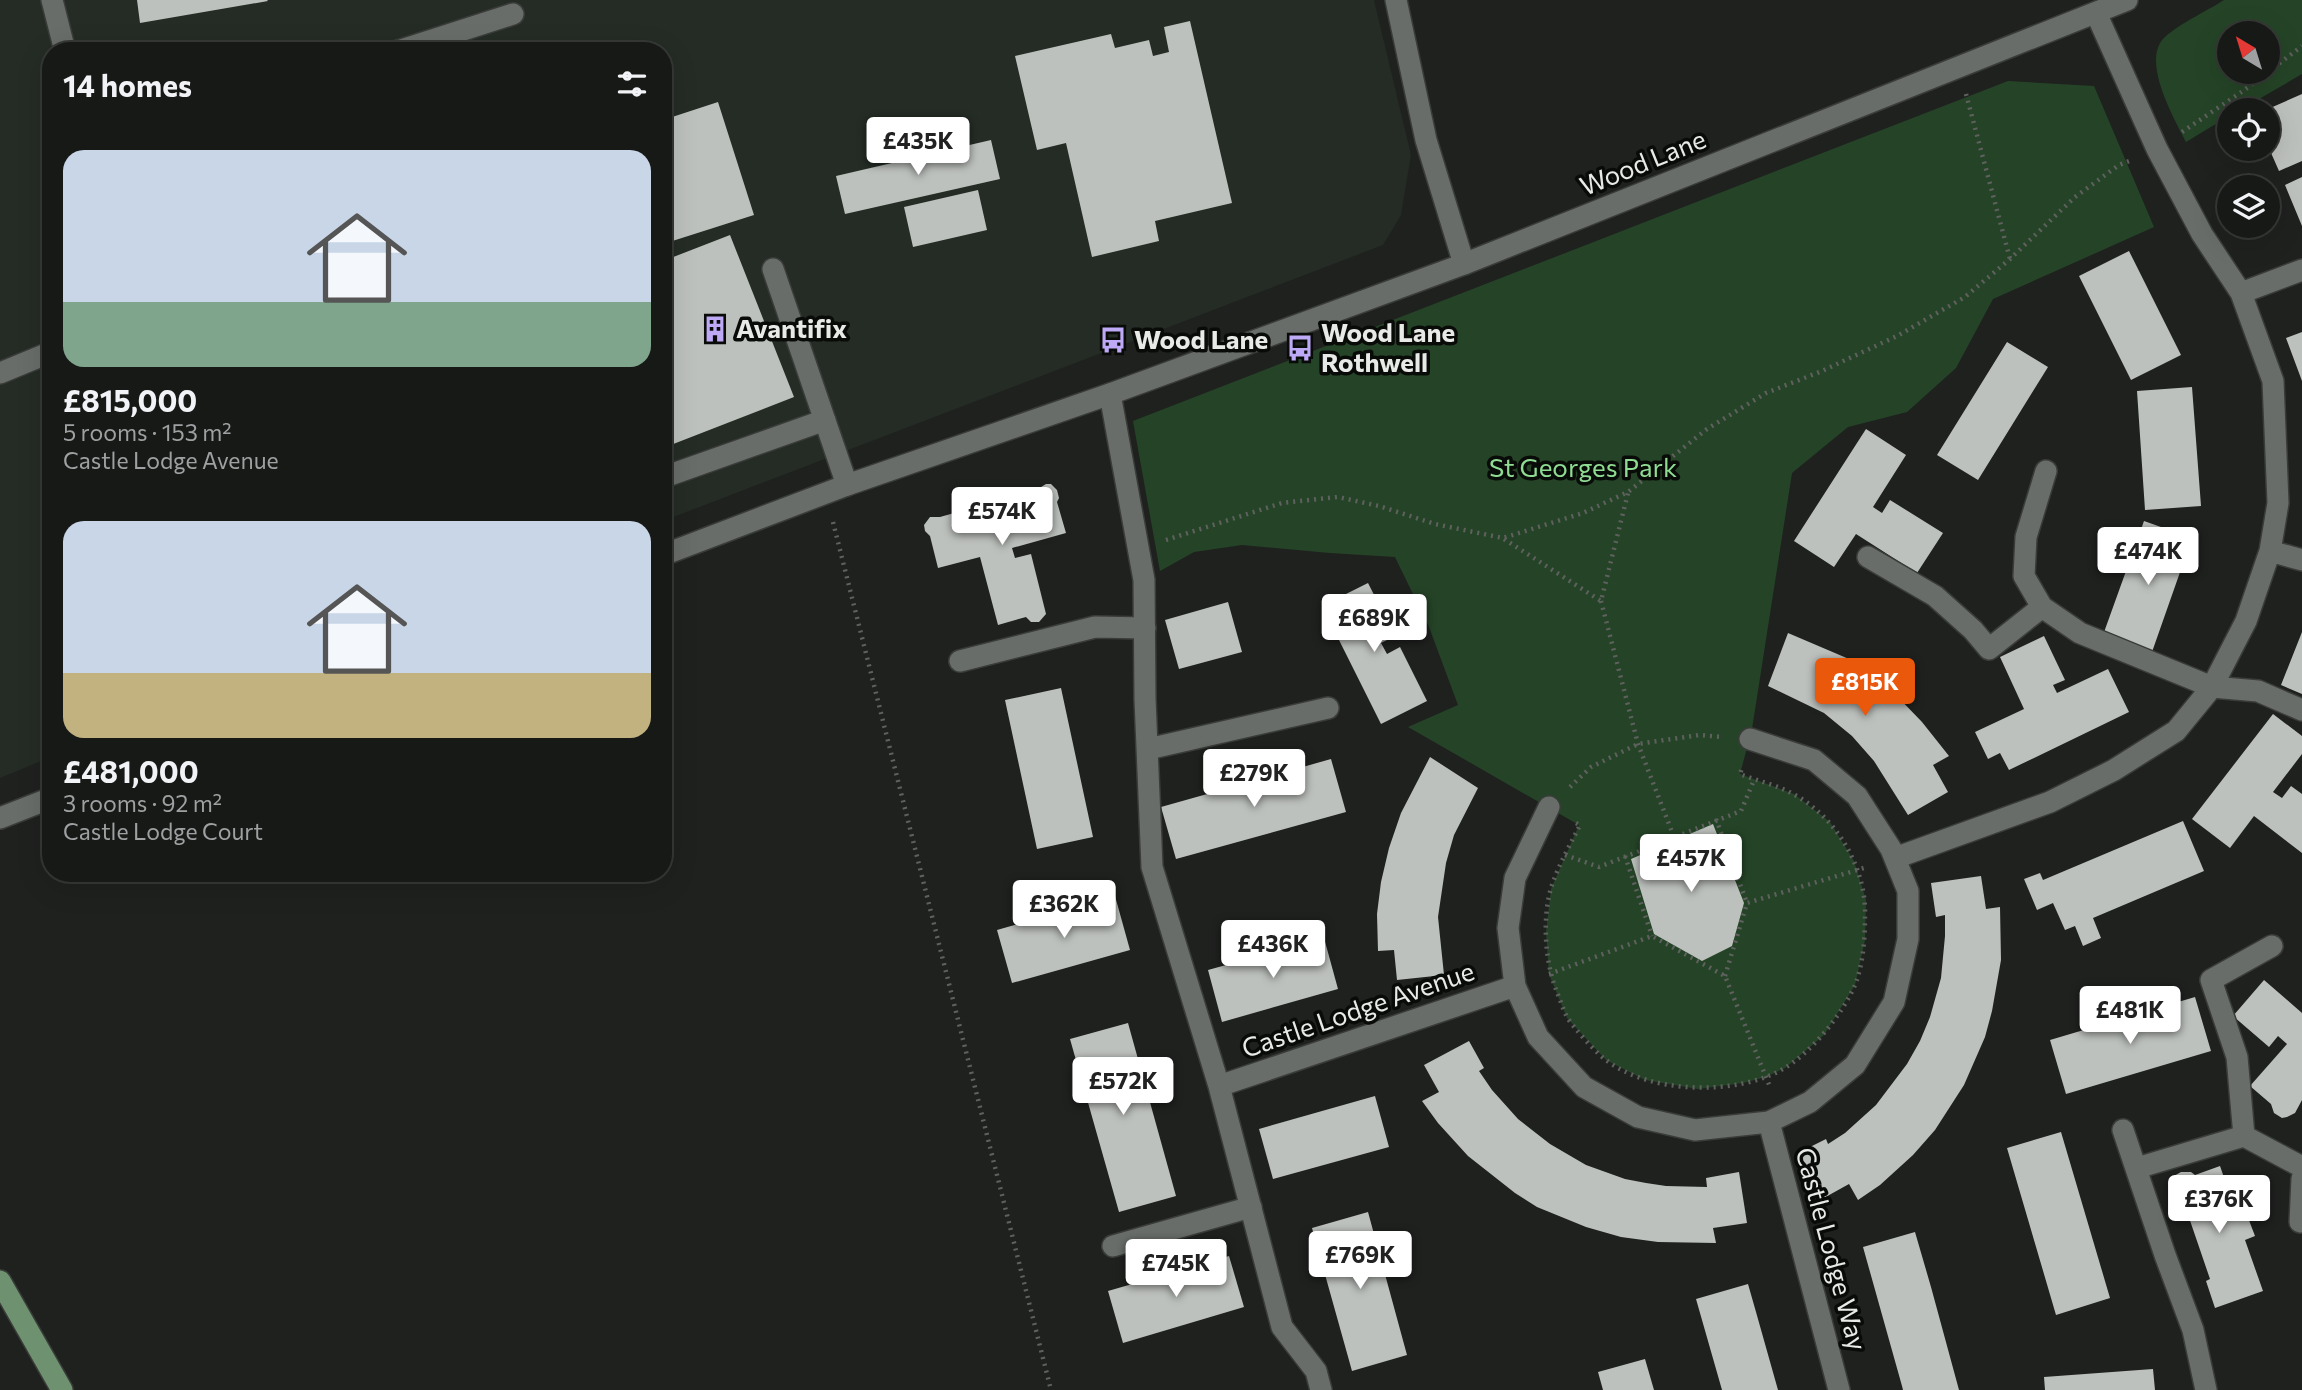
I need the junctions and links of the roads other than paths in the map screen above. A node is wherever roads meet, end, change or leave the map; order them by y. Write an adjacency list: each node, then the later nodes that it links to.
1 (52, 0): 6 (street)
2 (1396, 0): 8 (street)
3 (2127, 0): 4 (street, Wood Lane)
4 (2096, 13): 8 (street, Wood Lane); 11 (street)
5 (513, 14): 7 (street)
6 (63, 42)
7 (426, 42)
8 (1464, 264): 14 (street, Wood Lane)
9 (773, 269): 15 (street)
10 (2302, 270): 11 (street)
11 (2241, 293): 19 (street)
12 (42, 356): 13 (street)
13 (0, 373)
14 (1110, 394): 18 (street, Wood Lane); 24 (street)
15 (825, 420): 17 (street); 18 (street)
16 (2046, 471): 23 (street)
17 (672, 474)
18 (848, 485): 20 (street, Wood Lane)
19 (2270, 551): 22 (street); 26 (street)
20 (672, 552)
21 (1868, 557): 23 (street)
22 (2302, 560)
23 (2042, 607): 26 (street)
24 (1145, 628): 25 (street); 30 (street)
25 (960, 661)
26 (2212, 687): 28 (street); 34 (street)
27 (1328, 708): 30 (street)
28 (2302, 709)
29 (1759, 742): 34 (street, Castle Lodge Avenue)
30 (1148, 749): 37 (street)
31 (42, 802): 33 (street)
32 (1549, 807): 36 (street, Castle Lodge Avenue)
33 (0, 818)
34 (1895, 858): 38 (street, Castle Lodge Avenue)
35 (2272, 946): 40 (street)
36 (1515, 986): 37 (street, Castle Lodge Avenue); 38 (street, Castle Lodge Avenue)
37 (1219, 1086): 44 (street)
38 (1775, 1118): 50 (street, Castle Lodge Way)
39 (2123, 1129): 42 (street)
40 (2244, 1136): 41 (street); 42 (street)
41 (2302, 1167)
42 (2137, 1168): 51 (street)
43 (2302, 1180): 45 (street)
44 (1251, 1208): 46 (street); 49 (street)
45 (2300, 1222)
46 (1113, 1246)
47 (0, 1281): 48 (main road)
48 (62, 1390)
49 (1321, 1390)
50 (1839, 1390)
51 (2206, 1390)

